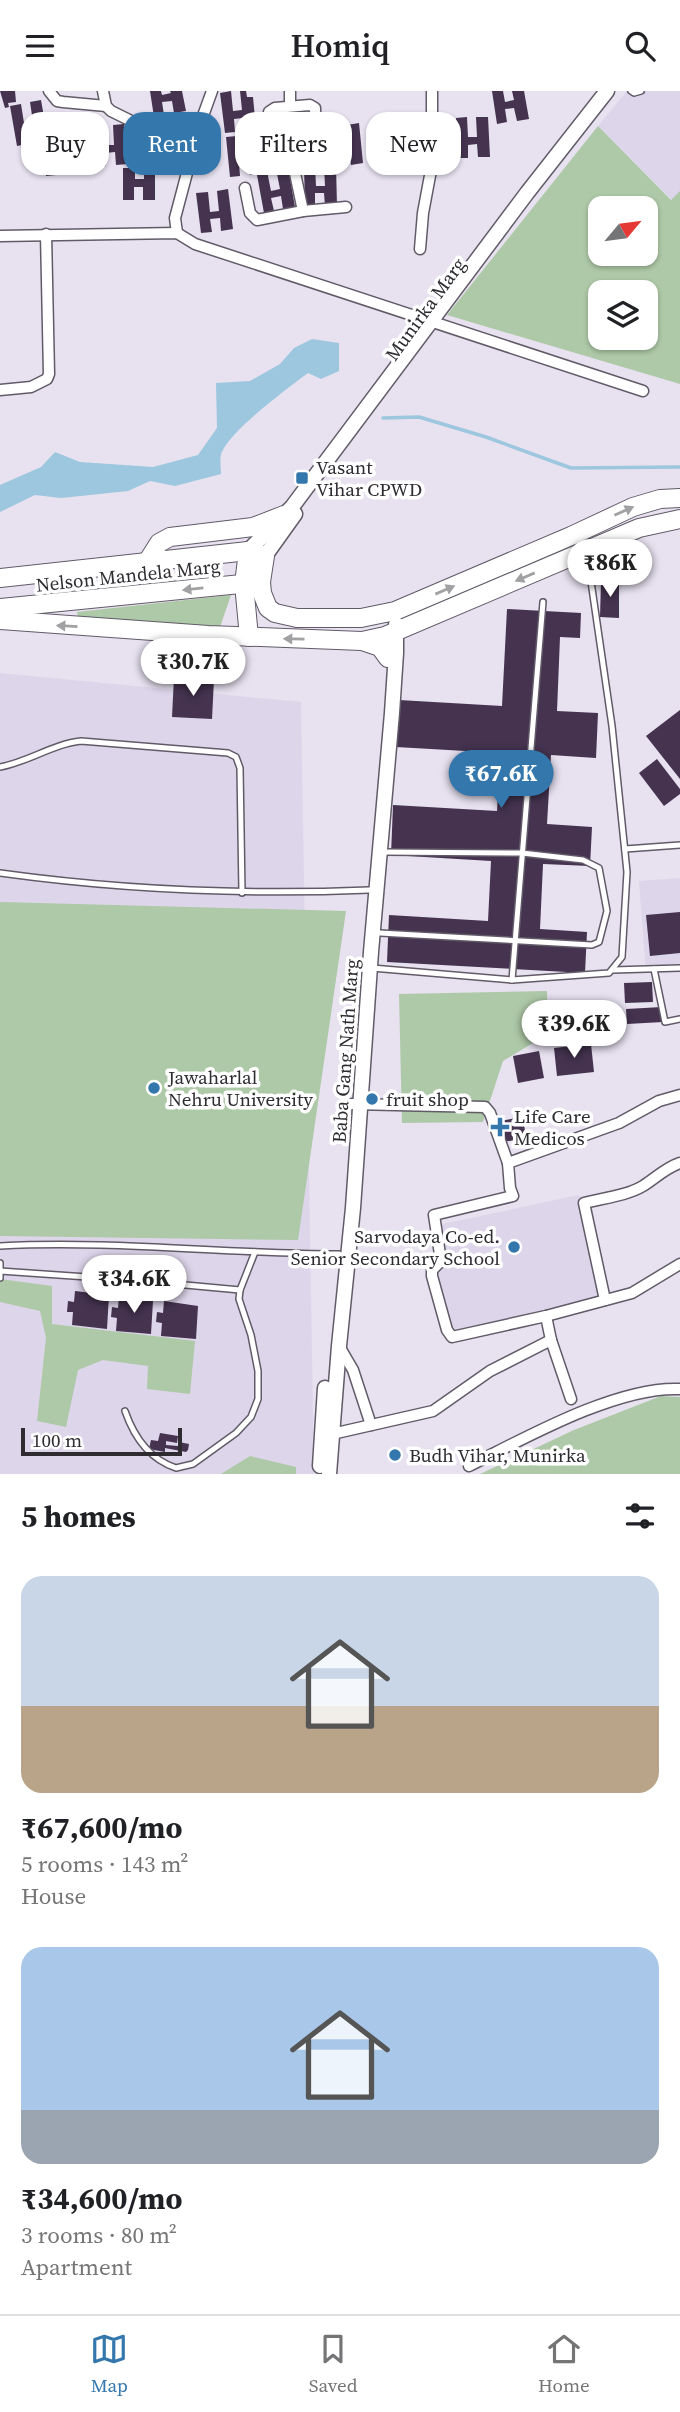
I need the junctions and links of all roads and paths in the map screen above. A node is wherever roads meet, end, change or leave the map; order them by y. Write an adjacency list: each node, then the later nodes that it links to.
1 (50, 91): 10 (street)
2 (103, 91): 10 (street)
3 (212, 91): 12 (street)
4 (290, 91): 11 (street)
5 (432, 91): 24 (street)
6 (607, 91): 25 (street, Munirka Marg)
7 (614, 91): 25 (street, Munirka Marg)
8 (631, 91): 9 (lane)
9 (641, 91)
10 (106, 106): 15 (street)
11 (290, 106): 13 (street); 14 (street)
12 (204, 112)
13 (269, 112)
14 (314, 112)
15 (123, 117)
16 (187, 175): 21 (street)
17 (295, 175): 20 (street)
18 (245, 188): 20 (street)
19 (346, 207): 20 (street)
20 (303, 211)
21 (177, 233): 22 (street); 25 (street)
22 (46, 234): 23 (street); 26 (street)
23 (0, 236)
24 (421, 249)
25 (433, 324): 27 (street); 29 (street, Munirka Marg); 32 (street, Munirka Marg)
26 (0, 390)
27 (643, 391)
28 (680, 498): 38 (main road, one-way to 28)
29 (281, 518): 32 (street, Munirka Marg); 33 (main road)
30 (680, 519): 31 (main road)
31 (586, 551): 40 (main road, one-way to 40); 46 (lane)
32 (260, 553): 33 (main road, Nelson Mandela Marg); 35 (main road)
33 (147, 562): 34 (main road, Nelson Mandela Marg)
34 (0, 578)
35 (253, 583): 37 (main road, Nelson Mandela Marg, one-way to 37); 38 (main road); 41 (main road)
36 (543, 602): 48 (lane)
37 (0, 608)
38 (388, 613): 40 (street)
39 (0, 621): 41 (main road, one-way to 39)
40 (391, 633): 42 (main road); 43 (street, Baba Gang Nath Marg); 47 (street, Baba Gang Nath Marg)
41 (249, 637): 42 (main road, one-way to 41)
42 (362, 641): 43 (main road)
43 (388, 658): 50 (street, Baba Gang Nath Marg)
44 (0, 767): 51 (lane)
45 (680, 845): 46 (lane)
46 (625, 849): 57 (lane)
47 (381, 852): 48 (lane); 55 (street, Baba Gang Nath Marg)
48 (522, 853): 53 (lane); 53 (lane)
49 (0, 873): 51 (lane)
50 (369, 890): 51 (lane); 55 (street, Baba Gang Nath Marg)
51 (242, 893)
52 (380, 933): 53 (lane)
53 (516, 939): 58 (lane)
54 (680, 968): 56 (lane)
55 (368, 969): 58 (lane); 61 (street, Baba Gang Nath Marg)
56 (654, 969): 57 (lane); 59 (lane)
57 (613, 970): 58 (lane)
58 (512, 980)
59 (680, 1019)
60 (680, 1095): 62 (street)
61 (356, 1104): 62 (street); 66 (street, Baba Gang Nath Marg)
62 (508, 1163): 73 (street)
63 (680, 1163): 72 (street)
64 (0, 1246): 65 (lane)
65 (255, 1252): 66 (lane); 71 (lane)
66 (344, 1254): 75 (street, Baba Gang Nath Marg); 82 (street, Baba Gang Nath Marg)
67 (0, 1263): 69 (lane)
68 (680, 1264): 72 (street)
69 (1, 1272): 70 (lane); 71 (lane)
70 (0, 1278)
71 (240, 1290): 78 (lane)
72 (605, 1300): 73 (street)
73 (546, 1316): 74 (street)
74 (551, 1340): 77 (street); 79 (street)
75 (339, 1346): 79 (street); 80 (street, Baba Gang Nath Marg)
76 (680, 1389): 81 (street)
77 (571, 1399)
78 (125, 1412)
79 (371, 1425): 80 (street)
80 (332, 1434): 83 (street, Baba Gang Nath Marg)
81 (469, 1466)
82 (320, 1474)
83 (329, 1474)

